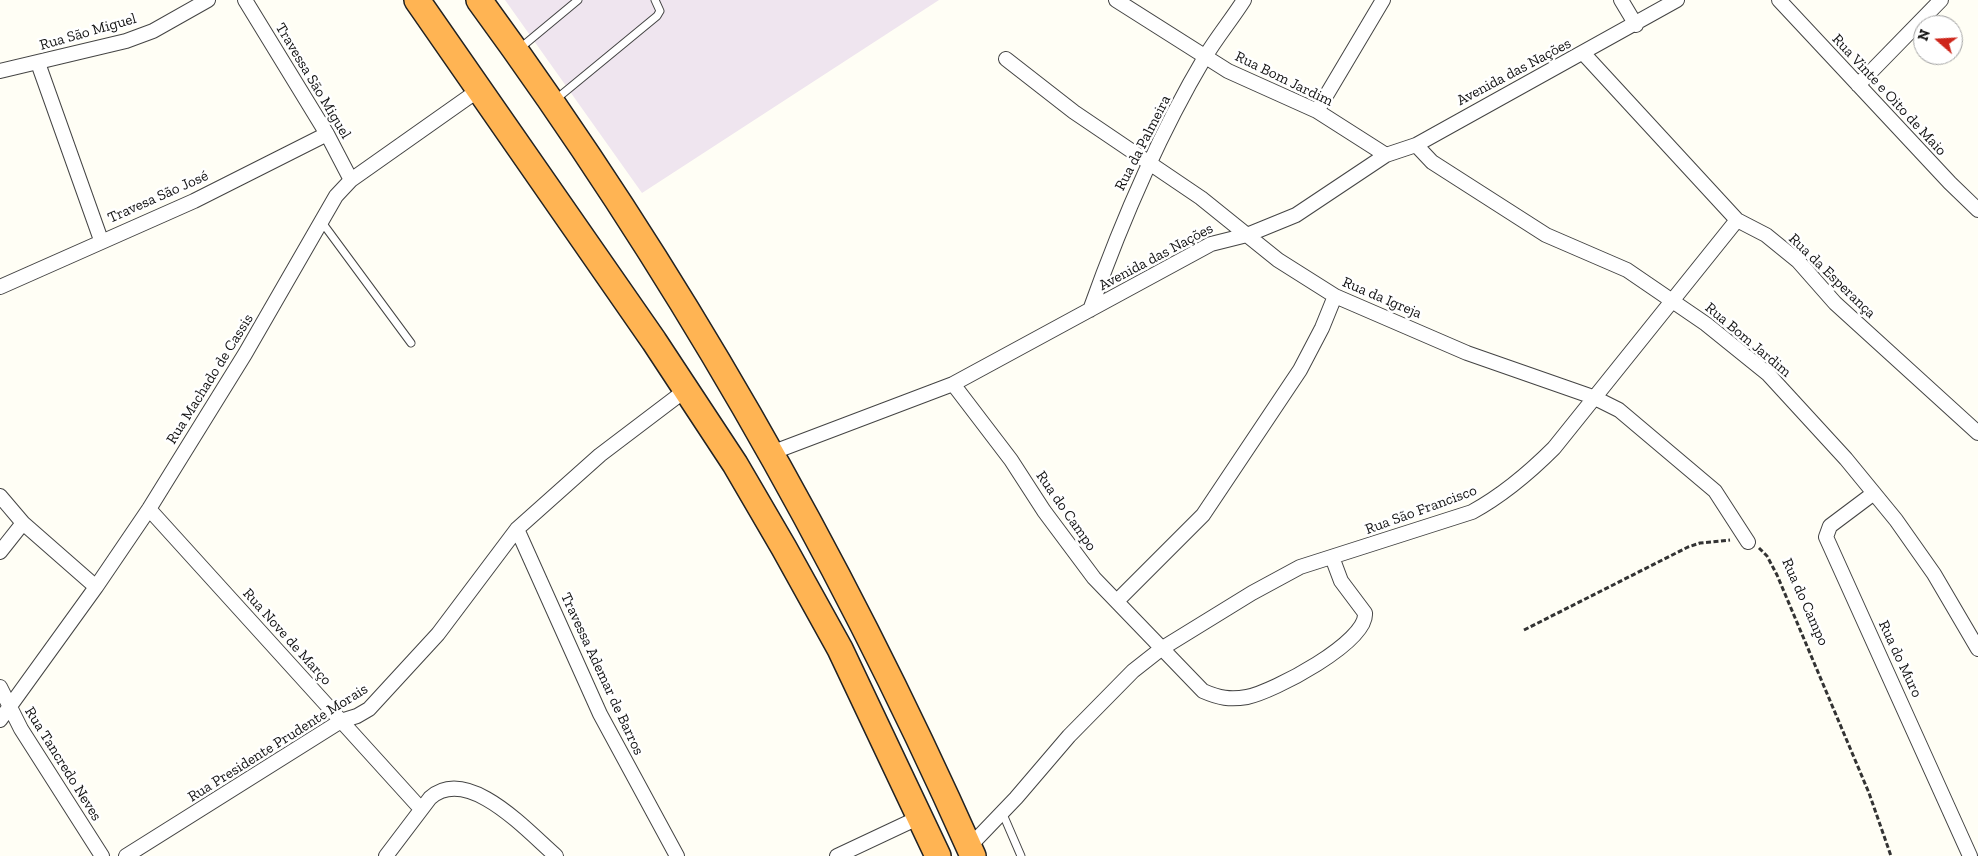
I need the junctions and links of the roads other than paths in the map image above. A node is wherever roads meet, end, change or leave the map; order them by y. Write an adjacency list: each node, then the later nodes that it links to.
1 (208, 0): 19 (street, Rua São Miguel)
2 (245, 0): 25 (street, Travessa São Miguel)
3 (417, 0): 22 (highway)
4 (479, 0): 15 (highway)
5 (578, 0): 15 (lane)
6 (655, 0): 23 (lane)
7 (1116, 0): 17 (street, Rua Bom Jardim)
8 (1244, 0): 17 (street, Rua da Palmeira)
9 (1383, 0): 24 (street)
10 (1621, 0): 14 (street)
11 (1677, 0): 14 (street, Avenida das Nações)
12 (1779, 0): 21 (street, Rua Vinte e Oito de Maio)
13 (1941, 0): 21 (street)
14 (1636, 25): 16 (street, Avenida das Nações)
15 (517, 51): 23 (highway)
16 (1584, 54): 26 (street, Avenida das Nações); 31 (street, Rua da Esperança)
17 (1206, 56): 24 (street, Rua Bom Jardim); 28 (street, Rua da Palmeira)
18 (1006, 59): 28 (street, Rua da Igreja)
19 (38, 63): 20 (street, Rua São Miguel); 34 (street)
20 (0, 71)
21 (1858, 85): 30 (street, Rua Vinte e Oito de Maio)
22 (480, 89): 29 (street, Rua Machado de Cassis); 41 (highway)
23 (553, 102): 44 (highway)
24 (1317, 111): 27 (street, Rua Bom Jardim)
25 (327, 134): 29 (street, Travessa São Miguel); 34 (street, Travesa São José)
26 (1416, 145): 27 (street, Avenida das Nações); 37 (street, Rua Bom Jardim)
27 (1386, 155): 33 (street, Avenida das Nações)
28 (1150, 163): 33 (street, Rua da Igreja); 38 (street, Rua da Palmeira)
29 (351, 180): 32 (street, Rua Machado de Cassis)
30 (1977, 208)
31 (1737, 220): 37 (street, Rua São Francisco); 43 (street, Rua da Esperança)
32 (320, 221): 39 (lane); 47 (street, Rua Machado de Cassis)
33 (1247, 235): 36 (street, Rua da Igreja); 38 (street, Avenida das Nações)
34 (101, 240): 35 (street, Travesa São José)
35 (0, 287)
36 (1335, 296): 42 (street, Rua da Igreja); 54 (street)
37 (1672, 301): 42 (street, Rua São Francisco); 45 (street, Rua Bom Jardim)
38 (1090, 310): 40 (street, Avenida das Nações)
39 (411, 344)
40 (954, 384): 44 (street, Avenida das Nações); 54 (street, Rua do Campo)
41 (687, 389): 49 (street, Rua Presidente Prudente Morais); 64 (highway)
42 (1593, 397): 50 (street, Rua da Igreja); 52 (street, Rua São Francisco)
43 (1978, 433)
44 (771, 453): 65 (highway)
45 (1874, 493): 55 (street, Rua Bom Jardim); 74 (street, Rua do Muro)
46 (0, 496): 48 (street)
47 (149, 509): 53 (street, Rua Machado de Cassis); 61 (street, Rua Nove de Março)
48 (23, 523): 51 (street); 53 (street)
49 (518, 529): 61 (street, Rua Presidente Prudente Morais); 70 (street, Travessa Ademar de Barros)
50 (1748, 542)
51 (0, 552)
52 (1332, 558): 56 (street, Rua São Francisco); 56 (street, Rua do Campo)
53 (96, 587): 59 (street, Rua Machado de Cassis)
54 (1117, 601): 56 (street, Rua do Campo)
55 (1973, 633): 57 (street, Rua Bom Jardim)
56 (1162, 648): 63 (street)
57 (1978, 649)
58 (0, 688): 59 (street, Rua Tancredo Neves)
59 (9, 707): 60 (street, Rua Machado de Cassis); 66 (street, Rua Tancredo Neves)
60 (0, 720)
61 (341, 721): 62 (street, Rua Nove de Março); 67 (street, Rua Presidente Prudente Morais)
62 (421, 809): 68 (street); 69 (street)
63 (1002, 812): 65 (street); 73 (lane)
64 (920, 817): 71 (street); 72 (highway)
65 (971, 851)
66 (102, 856)
67 (126, 856)
68 (386, 856)
69 (556, 856)
70 (677, 856)
71 (837, 856)
72 (938, 856)
73 (1021, 856)
74 (1970, 856)

